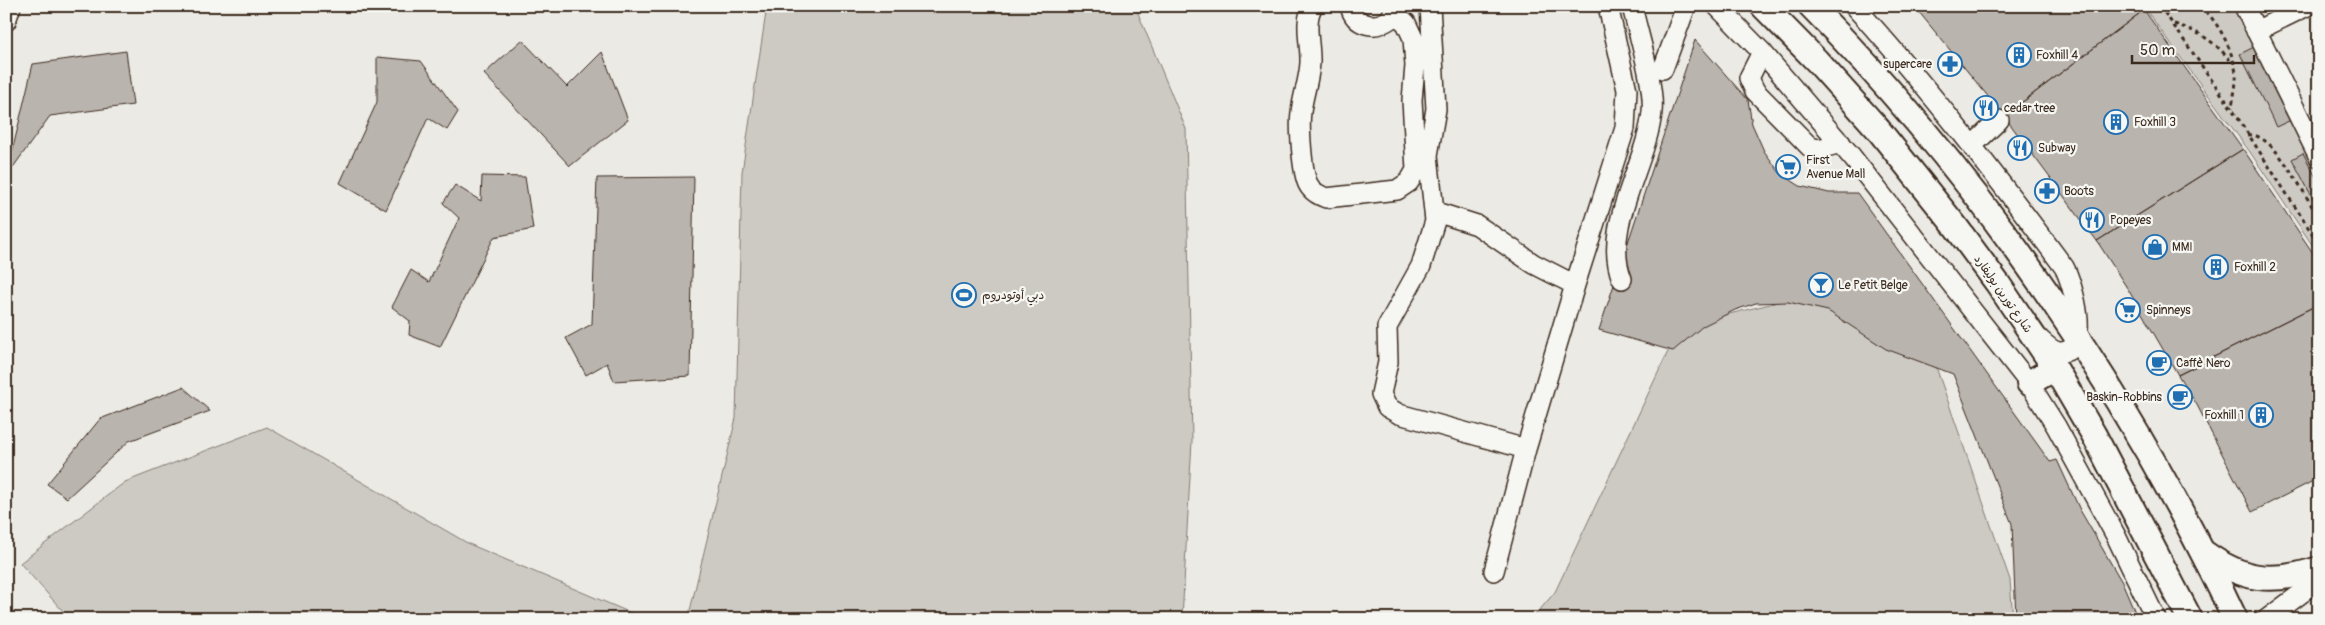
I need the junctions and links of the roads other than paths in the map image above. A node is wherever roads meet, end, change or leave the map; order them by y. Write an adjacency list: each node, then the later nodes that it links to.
1 (1313, 6): 13 (street)
2 (1350, 6): 13 (street)
3 (1430, 6): 21 (street)
4 (1608, 6): 23 (street)
5 (1632, 6): 22 (street)
6 (1717, 6): 15 (street)
7 (1762, 6): 24 (main road, شارع تورين بوليفارد)
8 (1811, 6): 25 (main road)
9 (1854, 6): 19 (street)
10 (2244, 6): 14 (street)
11 (2307, 6): 14 (street)
12 (1689, 8): 16 (street)
13 (1395, 10)
14 (2256, 31): 20 (street)
15 (1762, 52): 18 (street); 18 (street)
16 (1663, 69)
17 (1999, 120): 19 (street)
18 (1840, 143): 27 (street)
19 (1973, 145): 25 (street)
20 (2319, 157)
21 (1436, 212): 23 (street); 28 (street)
22 (1622, 279)
23 (1575, 285): 28 (street)
24 (2030, 332): 25 (street); 26 (main road, شارع تورين بوليفارد)
25 (2077, 337): 29 (main road)
26 (2055, 368): 27 (main road); 34 (main road, شارع تورين بوليفارد)
27 (2029, 383): 33 (street)
28 (1526, 449): 31 (street)
29 (2200, 550): 30 (main road); 35 (main road)
30 (2319, 569)
31 (1494, 572)
32 (2319, 580): 36 (street)
33 (2156, 619)
34 (2190, 619)
35 (2235, 619)
36 (2267, 619)

